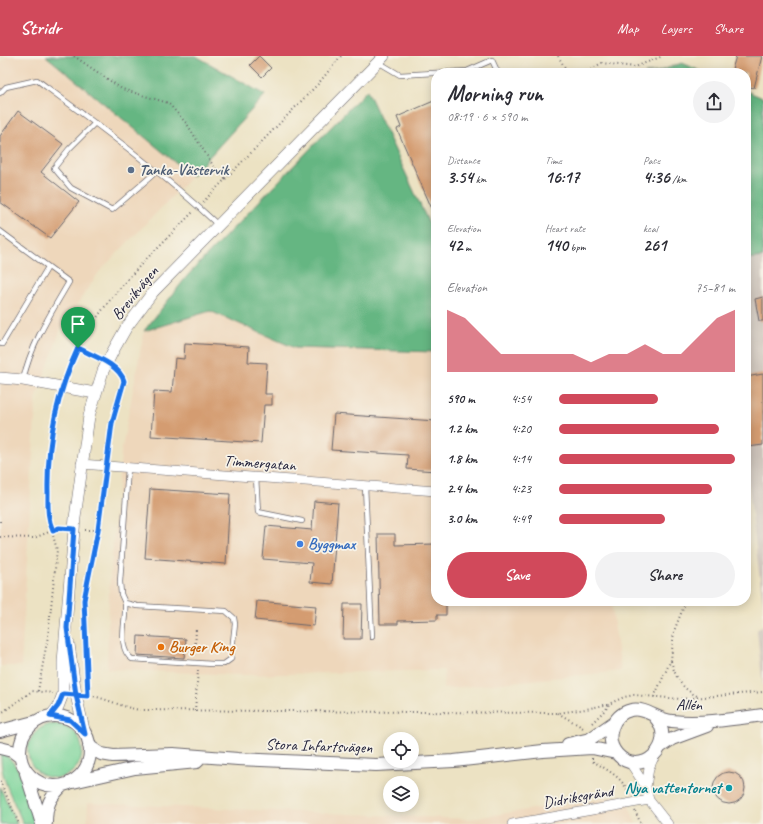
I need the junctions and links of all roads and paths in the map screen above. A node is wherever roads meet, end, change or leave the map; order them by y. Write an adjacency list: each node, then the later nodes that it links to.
1 (74, 56): 14 (path)
2 (342, 56): 14 (path)
3 (558, 56): 8 (path)
4 (663, 56): 9 (path)
5 (381, 59): 10 (lane); 16 (street, Brevikvägen)
6 (474, 68): 7 (lane)
7 (496, 68)
8 (565, 68)
9 (593, 68)
10 (431, 73)
11 (0, 93): 12 (lane)
12 (95, 123): 13 (lane); 13 (lane)
13 (156, 172): 15 (lane)
14 (226, 179): 15 (path)
15 (198, 206): 16 (lane); 20 (path)
16 (219, 226): 21 (street, Brevikvägen)
17 (0, 231): 18 (lane)
18 (48, 267): 19 (lane); 23 (lane)
19 (0, 344)
20 (78, 348): 21 (path); 24 (path)
21 (107, 363): 25 (street, Brevikvägen); 27 (path)
22 (0, 378): 23 (street)
23 (23, 380): 24 (street)
24 (63, 386): 25 (street); 35 (path)
25 (95, 393): 26 (street, Brevikvägen)
26 (81, 464): 27 (street, Timmergatan); 33 (street, Brevikvägen)
27 (107, 466): 28 (street, Timmergatan); 34 (path)
28 (128, 468): 29 (street, Timmergatan); 37 (lane)
29 (256, 477): 30 (street, Timmergatan); 32 (lane)
30 (365, 486): 31 (street, Timmergatan); 40 (lane)
31 (431, 491)
32 (302, 522)
33 (74, 529): 34 (path); 35 (path); 39 (street, Brevikvägen)
34 (98, 530): 46 (path)
35 (53, 531): 36 (path); 42 (path)
36 (0, 537)
37 (125, 603): 37 (lane)
38 (684, 606): 41 (path)
39 (67, 628): 44 (street, Brevikvägen); 45 (street, Brevikvägen)
40 (372, 637)
41 (671, 660): 47 (path); 48 (path)
42 (38, 691): 44 (path); 50 (path)
43 (763, 692): 48 (path)
44 (63, 694): 52 (street, Brevikvägen)
45 (76, 695): 46 (path); 59 (street, Brevikvägen)
46 (88, 696): 49 (path)
47 (654, 697): 48 (path); 49 (path)
48 (700, 697)
49 (558, 713): 57 (path)
50 (0, 714)
51 (763, 715): 55 (main road, Allén)
52 (50, 716): 54 (main road); 59 (main road)
53 (654, 716): 55 (main road, Allén); 56 (main road); 63 (main road)
54 (37, 721): 58 (main road); 65 (main road)
55 (724, 721): 63 (main road, Allén)
56 (614, 723): 62 (main road, Stora Infartsvägen); 64 (main road)
57 (588, 730)
58 (0, 731)
59 (85, 734): 60 (main road)
60 (89, 746): 66 (main road, Stora Infartsvägen); 70 (main road)
61 (0, 748): 65 (main road)
62 (543, 751): 64 (main road, Stora Infartsvägen); 66 (main road, Stora Infartsvägen)
63 (658, 751): 67 (main road); 71 (street)
64 (616, 752): 67 (main road)
65 (20, 757): 68 (main road)
66 (238, 759): 70 (main road, Stora Infartsvägen)
67 (629, 761): 71 (street)
68 (25, 770): 70 (main road); 75 (main road)
69 (0, 781): 74 (path)
70 (67, 784): 76 (main road)
71 (646, 787): 72 (street)
72 (649, 800): 73 (street, Didriksgränd); 78 (street)
73 (522, 823): 77 (street, Didriksgränd)
74 (19, 824)
75 (42, 824)
76 (46, 824)
77 (512, 824)
78 (668, 824)

